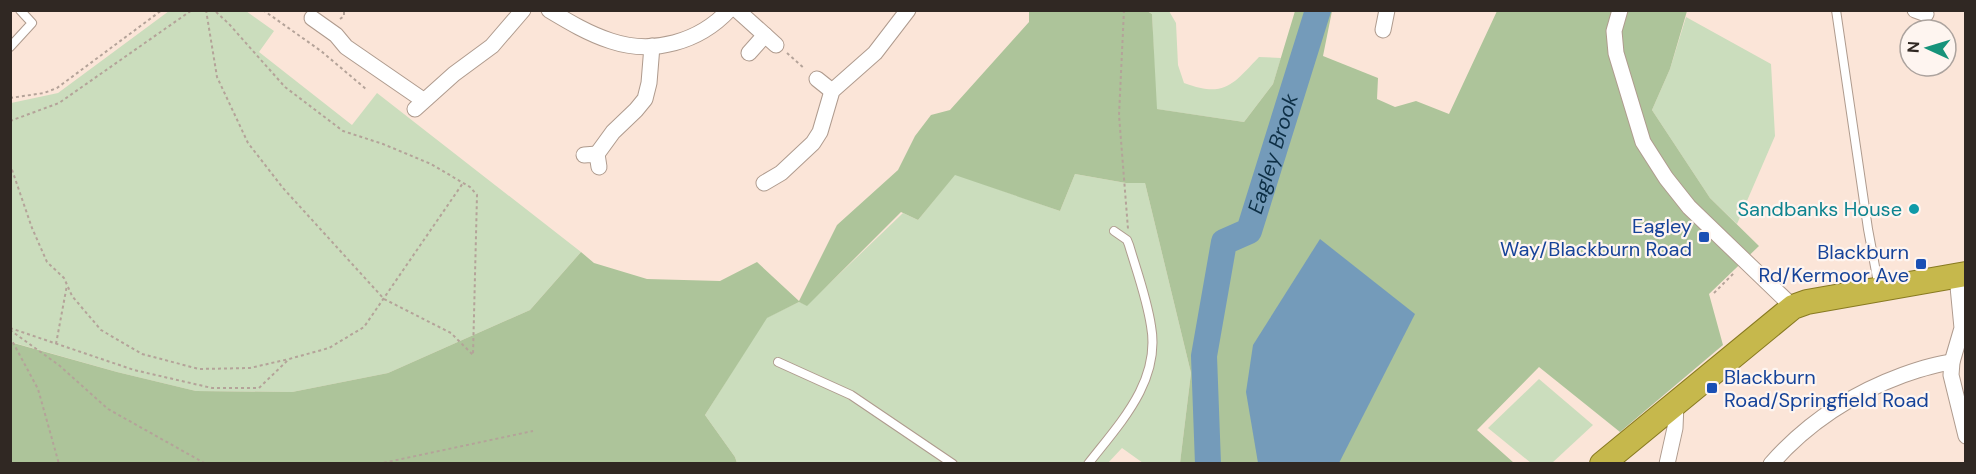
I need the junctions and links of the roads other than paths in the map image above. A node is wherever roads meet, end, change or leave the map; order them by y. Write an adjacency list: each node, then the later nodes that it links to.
1 (20, 10): 14 (lane)
2 (523, 10): 11 (street)
3 (549, 10): 13 (street)
4 (729, 10): 13 (street)
5 (737, 10): 15 (street)
6 (908, 10): 17 (street)
7 (1620, 10): 23 (street)
8 (1836, 10): 22 (lane)
9 (312, 18): 11 (street)
10 (1385, 20): 12 (street)
11 (339, 22)
12 (1401, 23)
13 (652, 46): 18 (street)
14 (10, 47)
15 (749, 53)
16 (817, 78): 17 (street)
17 (832, 91): 19 (street)
18 (593, 159)
19 (764, 183)
20 (1114, 231): 30 (lane)
21 (1961, 275): 22 (highway); 24 (street)
22 (1879, 290): 23 (highway)
23 (1793, 307): 27 (highway)
24 (1962, 346): 26 (street)
25 (778, 362): 29 (lane)
26 (1952, 362): 28 (street); 33 (street)
27 (1676, 404): 31 (highway); 32 (street)
28 (1965, 436)
29 (953, 464)
30 (1088, 464)
31 (1602, 464)
32 (1666, 464)
33 (1771, 464)

